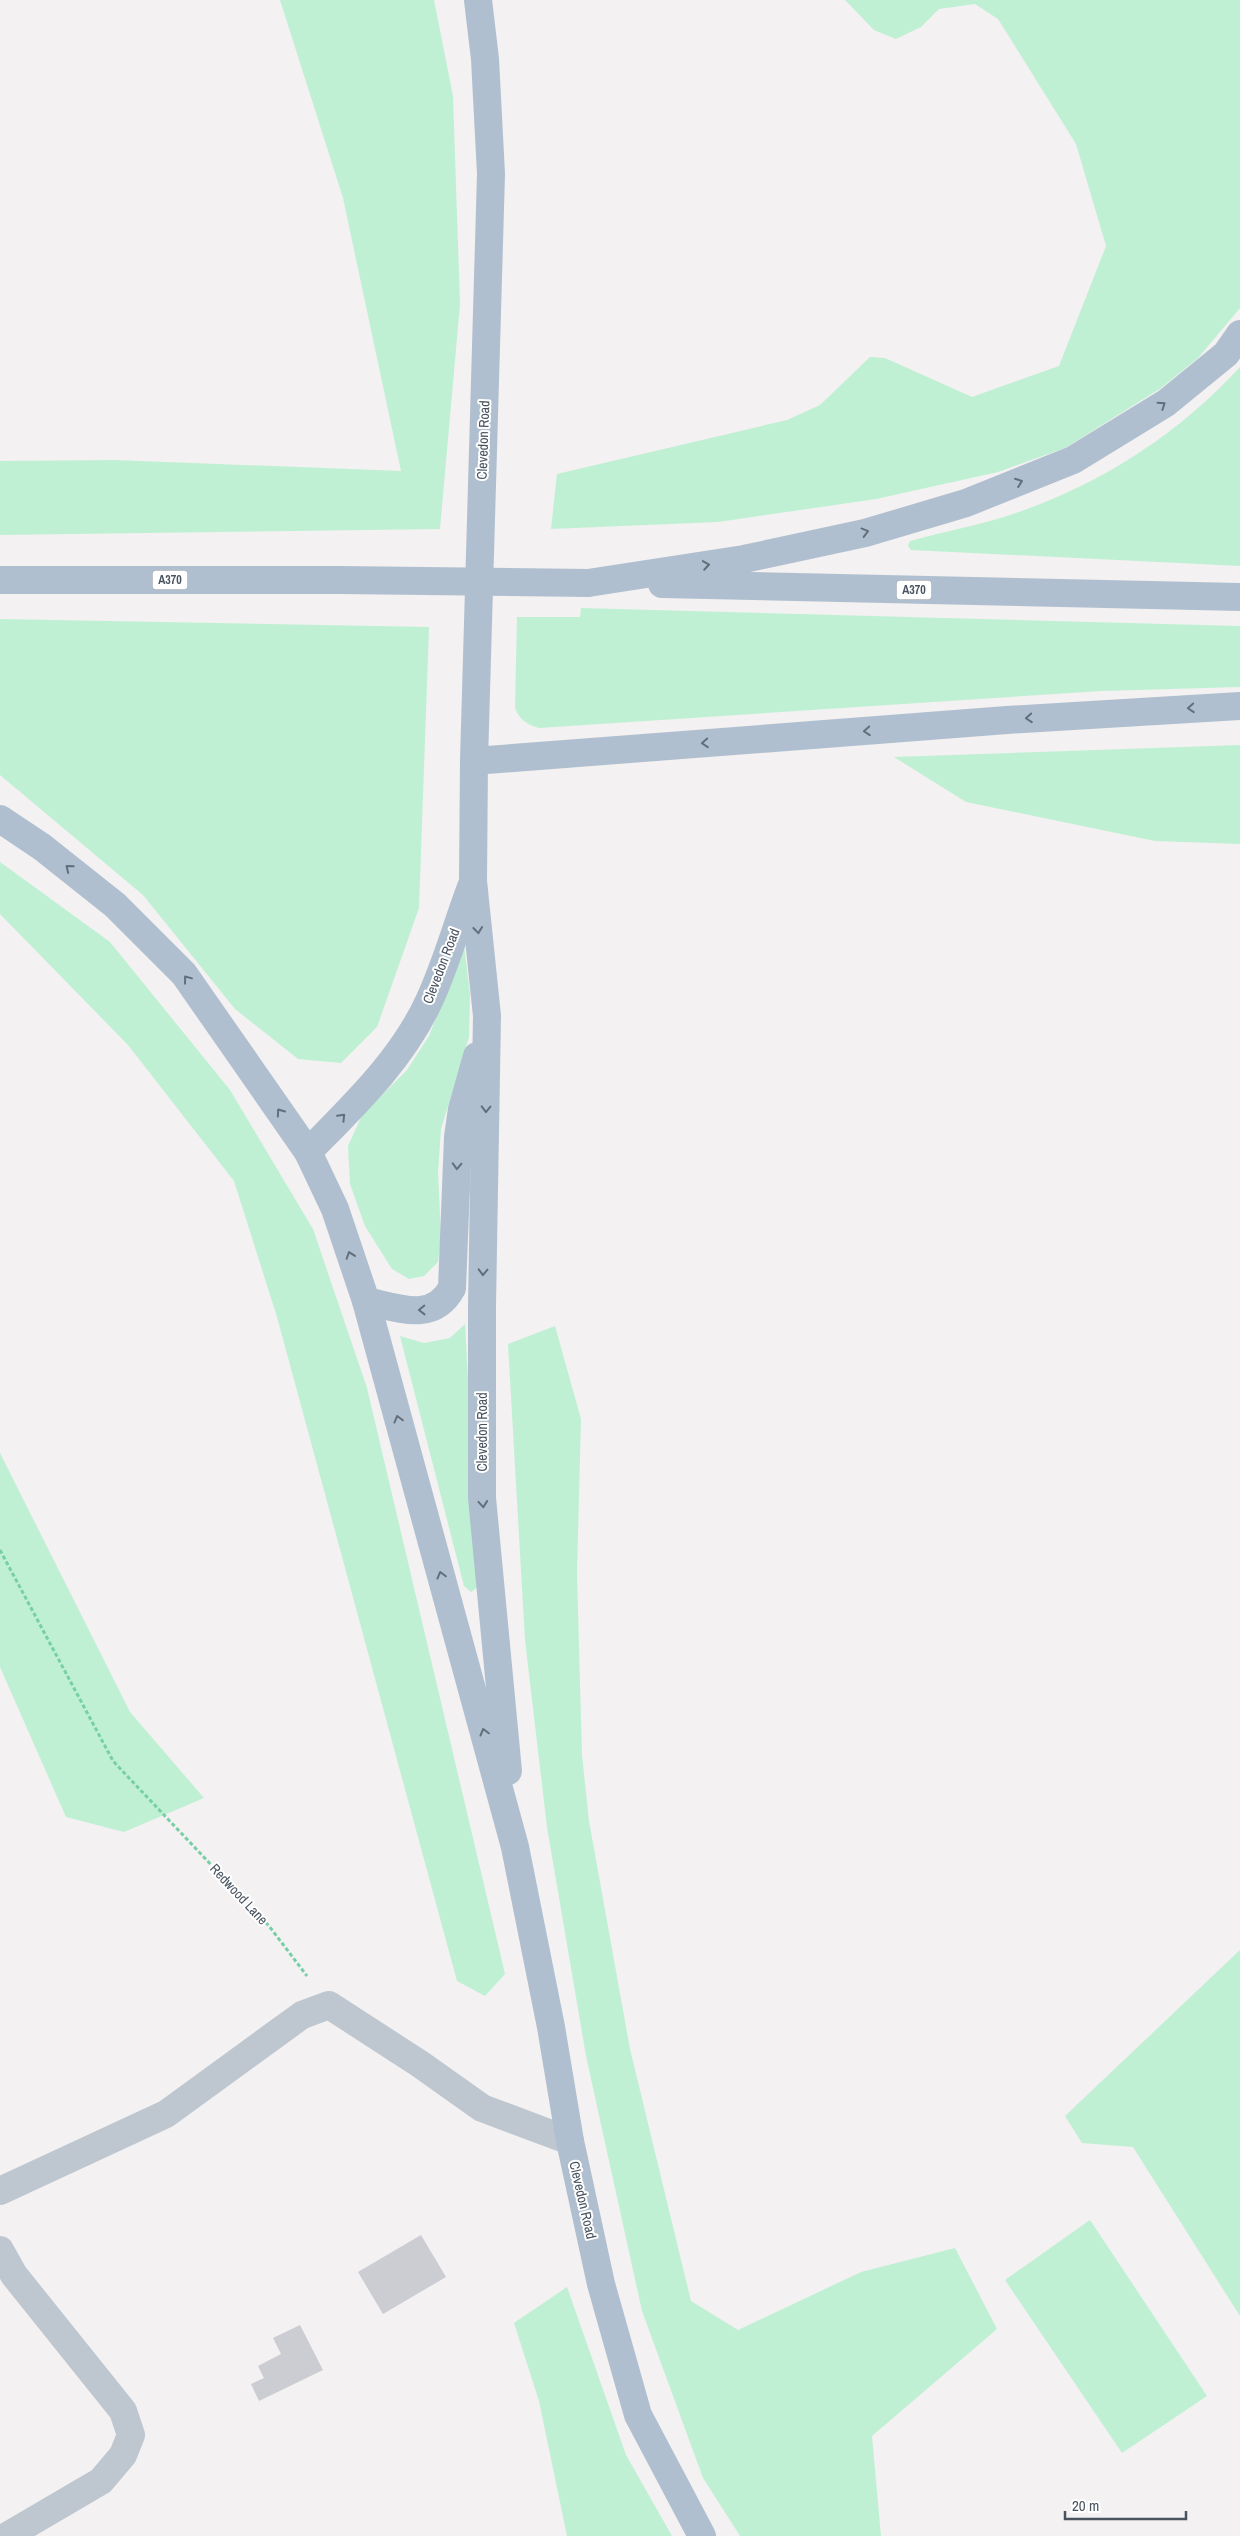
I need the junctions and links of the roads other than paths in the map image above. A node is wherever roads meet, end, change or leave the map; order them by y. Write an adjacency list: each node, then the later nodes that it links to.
1 (478, 0): 7 (main road, Clevedon Road)
2 (1240, 334): 4 (main road, one-way to 2)
3 (0, 580): 4 (main road, A370, bridge)
4 (588, 583): 5 (main road, A370)
5 (1240, 598)
6 (1240, 706): 7 (main road, one-way to 7)
7 (474, 762): 9 (main road, Clevedon Road)
8 (0, 819): 11 (main road, one-way to 8)
9 (473, 881): 10 (main road, Clevedon Road, one-way to 10); 11 (main road, Clevedon Road, one-way to 9)
10 (487, 1016): 12 (main road, Clevedon Road, one-way to 12); 13 (main road, Clevedon Road, one-way to 13)
11 (308, 1152): 12 (main road, Clevedon Road, one-way to 11)
12 (366, 1301): 13 (main road, Clevedon Road, one-way to 12)
13 (515, 1847): 14 (main road, Clevedon Road)
14 (570, 2142): 15 (street); 18 (main road, Clevedon Road)
15 (0, 2191)
16 (0, 2250): 17 (street)
17 (7, 2536)
18 (702, 2536)

